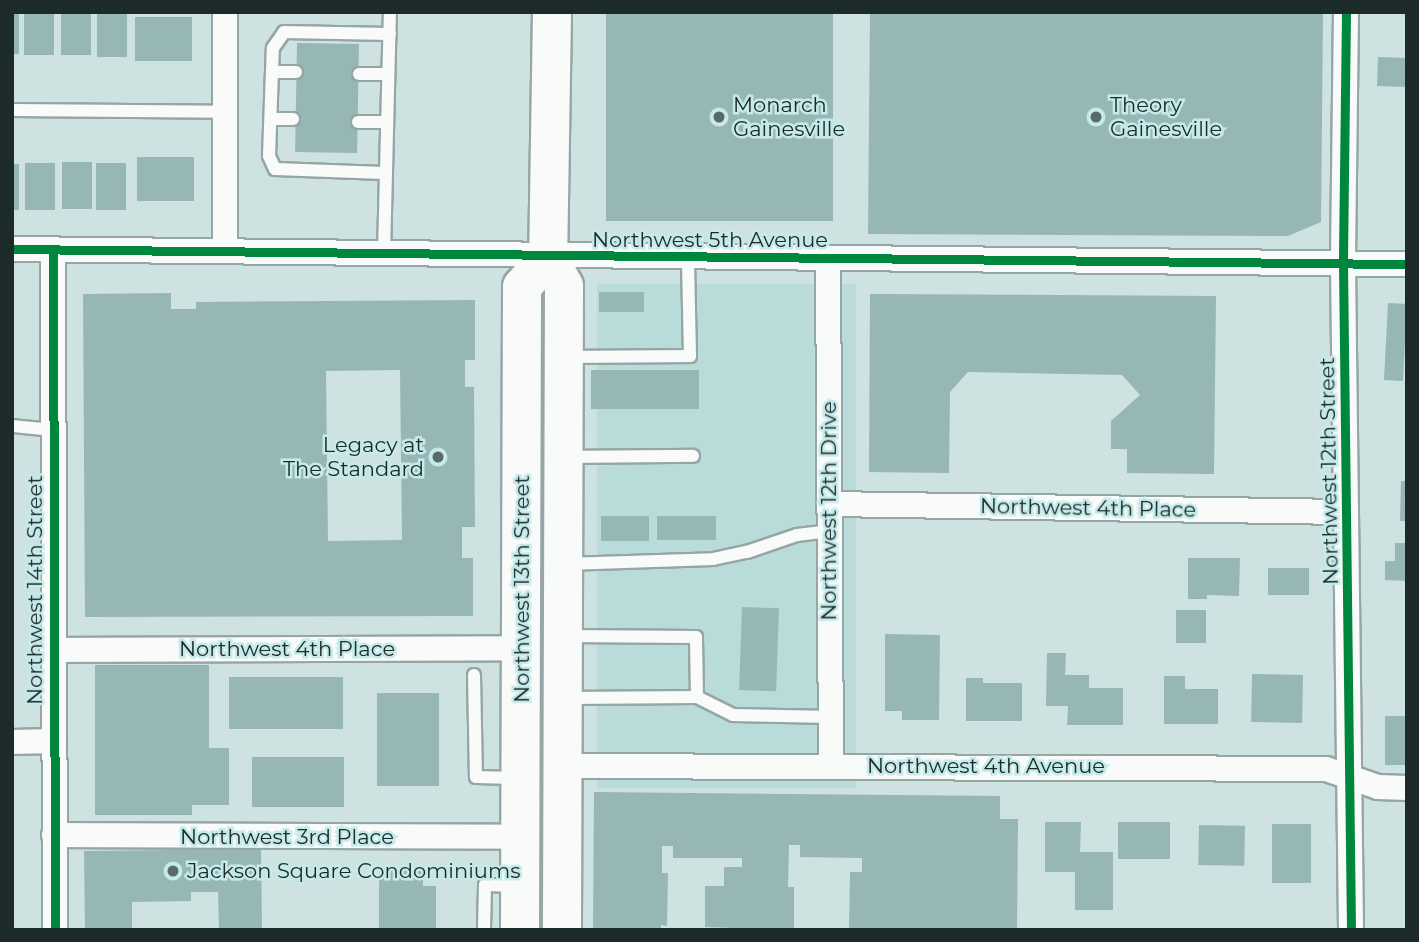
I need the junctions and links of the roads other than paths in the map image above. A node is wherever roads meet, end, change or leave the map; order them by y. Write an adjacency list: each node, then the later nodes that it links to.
1 (225, 12): 11 (street)
2 (390, 12): 5 (lane)
3 (552, 12): 21 (main road, Northwest 13th Street)
4 (1346, 12): 24 (street, Northwest 12th Street)
5 (390, 34): 6 (lane); 9 (lane)
6 (272, 72): 7 (lane); 12 (lane)
7 (296, 72)
8 (359, 74): 9 (lane)
9 (388, 74): 15 (lane)
10 (12, 110): 11 (lane)
11 (225, 112): 19 (street)
12 (271, 118): 13 (lane); 16 (lane)
13 (293, 119)
14 (358, 122): 15 (lane)
15 (387, 122): 16 (lane)
16 (384, 173): 20 (lane)
17 (12, 249): 18 (street, Northwest 5th Avenue)
18 (53, 250): 19 (street, Northwest 5th Avenue); 28 (street, Northwest 14th Street)
19 (225, 251): 20 (street, Northwest 5th Avenue)
20 (384, 254): 21 (street, Northwest 5th Avenue)
21 (548, 257): 22 (street, Northwest 5th Avenue); 26 (main road, Northwest 13th Street); 36 (main road, Northwest 13th Street)
22 (688, 257): 23 (street, Northwest 5th Avenue); 26 (lane)
23 (828, 258): 24 (street, Northwest 5th Avenue); 31 (street, Northwest 12th Drive)
24 (1343, 264): 25 (street, Northwest 5th Avenue); 32 (street, Northwest 12th Street)
25 (1407, 264)
26 (564, 357): 30 (main road, Northwest 13th Street)
27 (12, 426): 28 (lane)
28 (52, 430): 37 (street, Northwest 14th Street)
29 (693, 456): 30 (lane)
30 (563, 457): 34 (main road, Northwest 13th Street)
31 (829, 504): 32 (street, Northwest 4th Place); 33 (street, Northwest 12th Drive)
32 (1346, 512): 46 (street, Northwest 12th Street)
33 (830, 531): 34 (lane); 41 (street, Northwest 12th Drive)
34 (562, 564): 35 (main road, Northwest 13th Street)
35 (562, 636): 39 (lane); 40 (main road, Northwest 13th Street)
36 (521, 648): 37 (street, Northwest 4th Place); 47 (main road, Northwest 13th Street)
37 (52, 650): 42 (street, Northwest 14th Street)
38 (474, 675): 47 (lane)
39 (697, 697): 40 (lane); 41 (lane)
40 (562, 698): 45 (main road, Northwest 13th Street)
41 (831, 716): 44 (street, Northwest 12th Drive)
42 (54, 741): 43 (street); 49 (street, Northwest 14th Street)
43 (12, 742)
44 (831, 765): 45 (street, Northwest 4th Avenue); 46 (street, Northwest 4th Avenue)
45 (562, 766): 55 (main road, Northwest 13th Street)
46 (1350, 775): 48 (street, Northwest 4th Avenue); 56 (street, Northwest 12th Street)
47 (520, 778): 50 (main road, Northwest 13th Street)
48 (1407, 788)
49 (54, 835): 50 (street, Northwest 3rd Place); 52 (street, Northwest 14th Street)
50 (520, 837): 51 (main road, Northwest 13th Street)
51 (520, 886): 53 (lane); 54 (main road, Northwest 13th Street)
52 (55, 930)
53 (484, 930)
54 (520, 930)
55 (562, 930)
56 (1351, 930)

